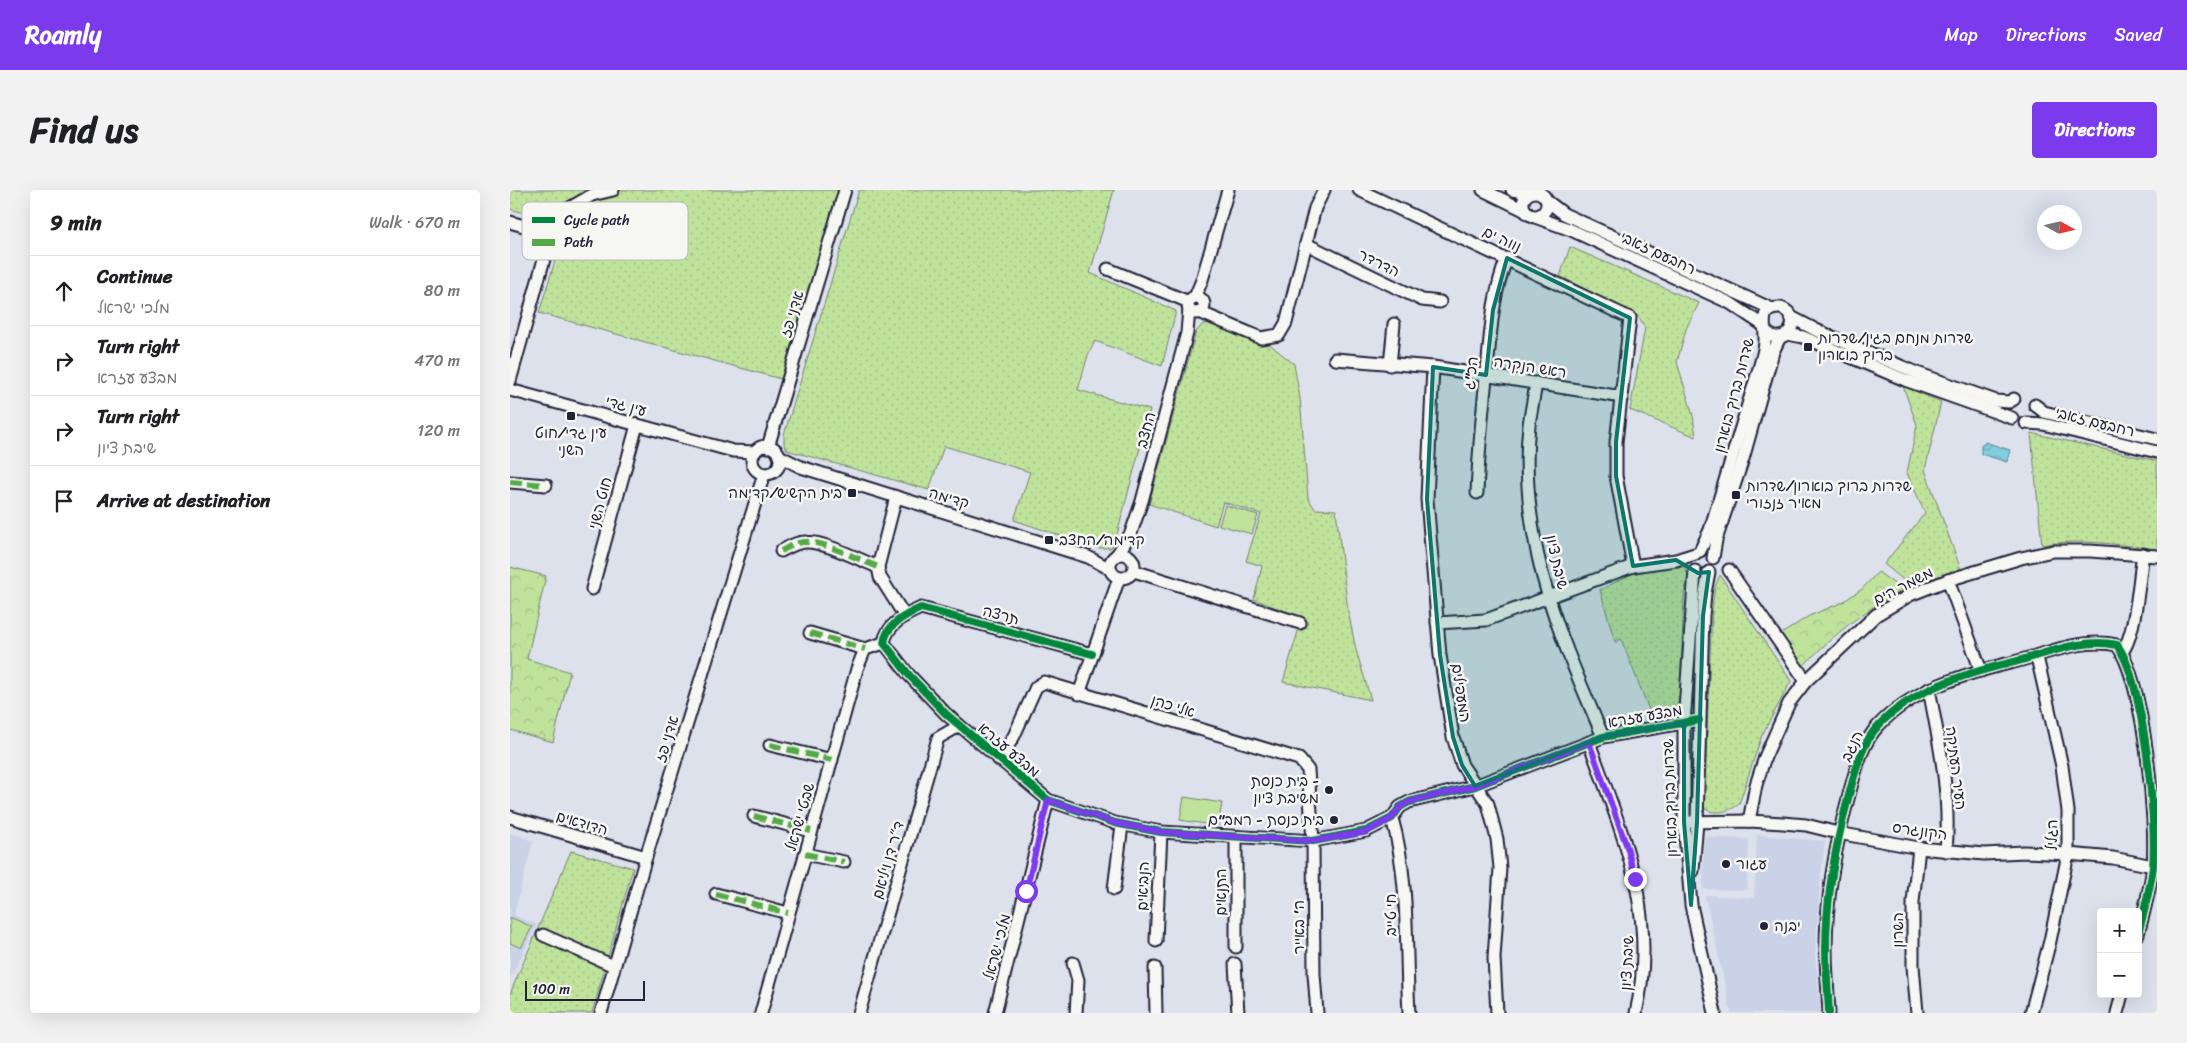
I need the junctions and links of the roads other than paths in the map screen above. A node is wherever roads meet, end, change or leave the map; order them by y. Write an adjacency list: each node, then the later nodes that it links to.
1 (613, 190): 9 (street)
2 (845, 190): 38 (street, אדני פז)
3 (1228, 190): 18 (street, החצב)
4 (1359, 190): 14 (street, נווה ים)
5 (1483, 190): 10 (street, רחבעם זאבי)
6 (1512, 190): 8 (street, רחבעם זאבי)
7 (1323, 191): 13 (street)
8 (1540, 194): 10 (street); 10 (street); 19 (street, רחבעם זאבי)
9 (580, 202)
10 (1530, 214): 22 (street, רחבעם זאבי)
11 (510, 222): 12 (street)
12 (522, 226)
13 (1306, 244): 17 (street, הדרדר); 18 (street)
14 (1507, 258): 27 (street, הכ"ג); 31 (street, נווה ים)
15 (544, 260): 28 (street)
16 (1108, 269): 18 (street)
17 (1440, 302)
18 (1196, 306): 47 (street, החצב)
19 (1772, 309): 20 (street); 22 (street)
20 (1791, 317): 23 (street); 32 (street)
21 (1394, 324): 25 (street)
22 (1764, 327): 23 (street); 49 (street, שדרות ברוך בוארון)
23 (1784, 336): 34 (street); 55 (street, שדרות ברוך בוארון)
24 (1335, 360): 25 (street, ראש הנקרה)
25 (1390, 365): 26 (street, ראש הנקרה)
26 (1433, 367): 27 (street, ראש הנקרה); 70 (street, המעפילים)
27 (1486, 374): 29 (street, ראש הנקרה); 45 (street, הכ"ג)
28 (510, 381)
29 (1536, 383): 31 (street, ראש הנקרה); 67 (street, שיבת ציון)
30 (510, 390): 36 (street, עין גדי)
31 (1622, 397): 57 (street)
32 (2014, 399): 33 (street); 34 (street)
33 (2035, 405): 35 (street); 37 (street, רחבעם זאבי)
34 (2012, 418): 35 (street)
35 (2026, 423): 39 (street, רחבעם זאבי)
36 (637, 425): 40 (street, עין גדי); 66 (street, חוט השני)
37 (2157, 439)
38 (768, 446): 40 (street); 41 (street)
39 (2157, 452)
40 (753, 457): 42 (street)
41 (778, 462): 42 (street); 46 (street, קדימה)
42 (764, 474): 109 (street, אדני פז)
43 (510, 482): 44 (street)
44 (546, 485)
45 (1477, 493)
46 (896, 497): 53 (street, קדימה); 58 (street)
47 (1131, 533): 51 (street, החצב); 54 (street, החצב)
48 (781, 550): 58 (street)
49 (1697, 552): 55 (street); 56 (street); 60 (street)
50 (2143, 554): 52 (street, משמר הים); 65 (street, משמר הים); 74 (street)
51 (1115, 556): 53 (street, קדימה); 54 (street); 59 (street)
52 (2157, 556)
53 (1088, 557): 59 (street, קדימה)
54 (1132, 557): 62 (street)
55 (1713, 558): 63 (street)
56 (1676, 560): 57 (street); 60 (street)
57 (1633, 566): 67 (street)
58 (878, 567): 68 (street)
59 (1110, 569): 64 (street)
60 (1693, 569): 63 (street); 82 (street, שדרות ברוך בוארון)
61 (1729, 570): 78 (street)
62 (1134, 571): 64 (street); 69 (street)
63 (1709, 572): 81 (street, שדרות ברוך בוארון)
64 (1118, 578): 75 (street)
65 (1948, 580): 77 (street); 78 (street, משמר הים)
66 (592, 589)
67 (1548, 596): 70 (street); 85 (street, שיבת ציון)
68 (904, 615): 72 (street); 75 (street, תרצה)
69 (1300, 623)
70 (1437, 623): 91 (street, המעפילים)
71 (810, 633): 73 (street)
72 (884, 643): 73 (street); 83 (street, מבצע עזרא)
73 (864, 649): 89 (street, שבטי ישראל)
74 (2122, 652): 76 (street, הנגב); 111 (street)
75 (1092, 654): 80 (street)
76 (2037, 657): 77 (street, הנגב); 108 (street, הגליל)
77 (1981, 671): 79 (street, הנגב)
78 (1806, 681): 96 (street, משמר הים)
79 (1929, 689): 102 (street, הנגב); 106 (street, העיר העתיקה)
80 (1078, 694): 90 (street, אלי כהן); 104 (street, אלי כהן)
81 (1699, 720): 82 (street, מבצע עזרא); 98 (street, שדרות ברוך בוארון)
82 (1684, 723): 84 (street, מבצע עזרא); 88 (street, שדרות ברוך בוארון)
83 (959, 726): 90 (street, מבצע עזרא); 127 (street, ד״ר דן ויליאם)
84 (1664, 726): 85 (street, מבצע עזרא); 88 (street)
85 (1603, 738): 86 (street, מבצע עזרא)
86 (1589, 742): 91 (street, מבצע עזרא); 135 (street, שיבת ציון)
87 (770, 745): 89 (street)
88 (1683, 746): 97 (street, שדרות ברוך בוארון)
89 (832, 760): 100 (street, שבטי ישראל)
90 (999, 760): 92 (street, מבצע עזרא)
91 (1475, 786): 95 (street, מבצע עזרא); 134 (street, המעפילים)
92 (1048, 800): 99 (street, מבצע עזרא); 128 (street, מלכי ישראל)
93 (754, 816): 100 (street)
94 (510, 818): 109 (street, הדודאים)
95 (1392, 818): 104 (street, מבצע עזרא); 133 (street, חי טייב)
96 (1749, 821): 98 (street, הקונגרס); 102 (street, הקונגרס)
97 (1684, 822): 98 (street, הקונגרס); 114 (street, שדרות ברוך בוארון)
98 (1697, 822): 114 (street, שדרות ברוך בוארון)
99 (1122, 825): 101 (street, מבצע עזרא); 112 (street)
100 (811, 831): 107 (street, שבטי ישראל)
101 (1161, 832): 103 (street, מבצע עזרא); 118 (street, הנביאים)
102 (1838, 833): 105 (street, הקונגרס); 137 (street, הנגב)
103 (1236, 838): 104 (street, מבצע עזרא); 119 (street, התנאים)
104 (1313, 841): 132 (street, ה' באייר)
105 (1919, 848): 106 (street, הקונגרס); 138 (street, השרון)
106 (1946, 851): 108 (street, הקונגרס)
107 (805, 854): 110 (street); 115 (street, שבטי ישראל)
108 (2068, 854): 111 (street, הקונגרס); 139 (street, הגליל)
109 (646, 857): 122 (street, אדני פז)
110 (844, 862)
111 (2153, 866): 116 (street)
112 (1114, 889)
113 (716, 894): 115 (street)
114 (1691, 905): 136 (street, שדרות ברוך בוארון)
115 (788, 913): 126 (street, שבטי ישראל)
116 (2142, 916)
117 (543, 935): 122 (street)
118 (1156, 941)
119 (1236, 947)
120 (1074, 963): 129 (street)
121 (1235, 964): 131 (street)
122 (614, 966): 125 (street, אדני פז)
123 (1155, 968): 130 (street)
124 (2121, 998): 140 (street)
125 (601, 1013)
126 (761, 1013)
127 (859, 1013)
128 (995, 1013)
129 (1076, 1013)
130 (1156, 1013)
131 (1238, 1013)
132 (1317, 1013)
133 (1409, 1013)
134 (1497, 1013)
135 (1636, 1013)
136 (1715, 1013)
137 (1829, 1013)
138 (1917, 1013)
139 (2031, 1013)
140 (2117, 1013)

